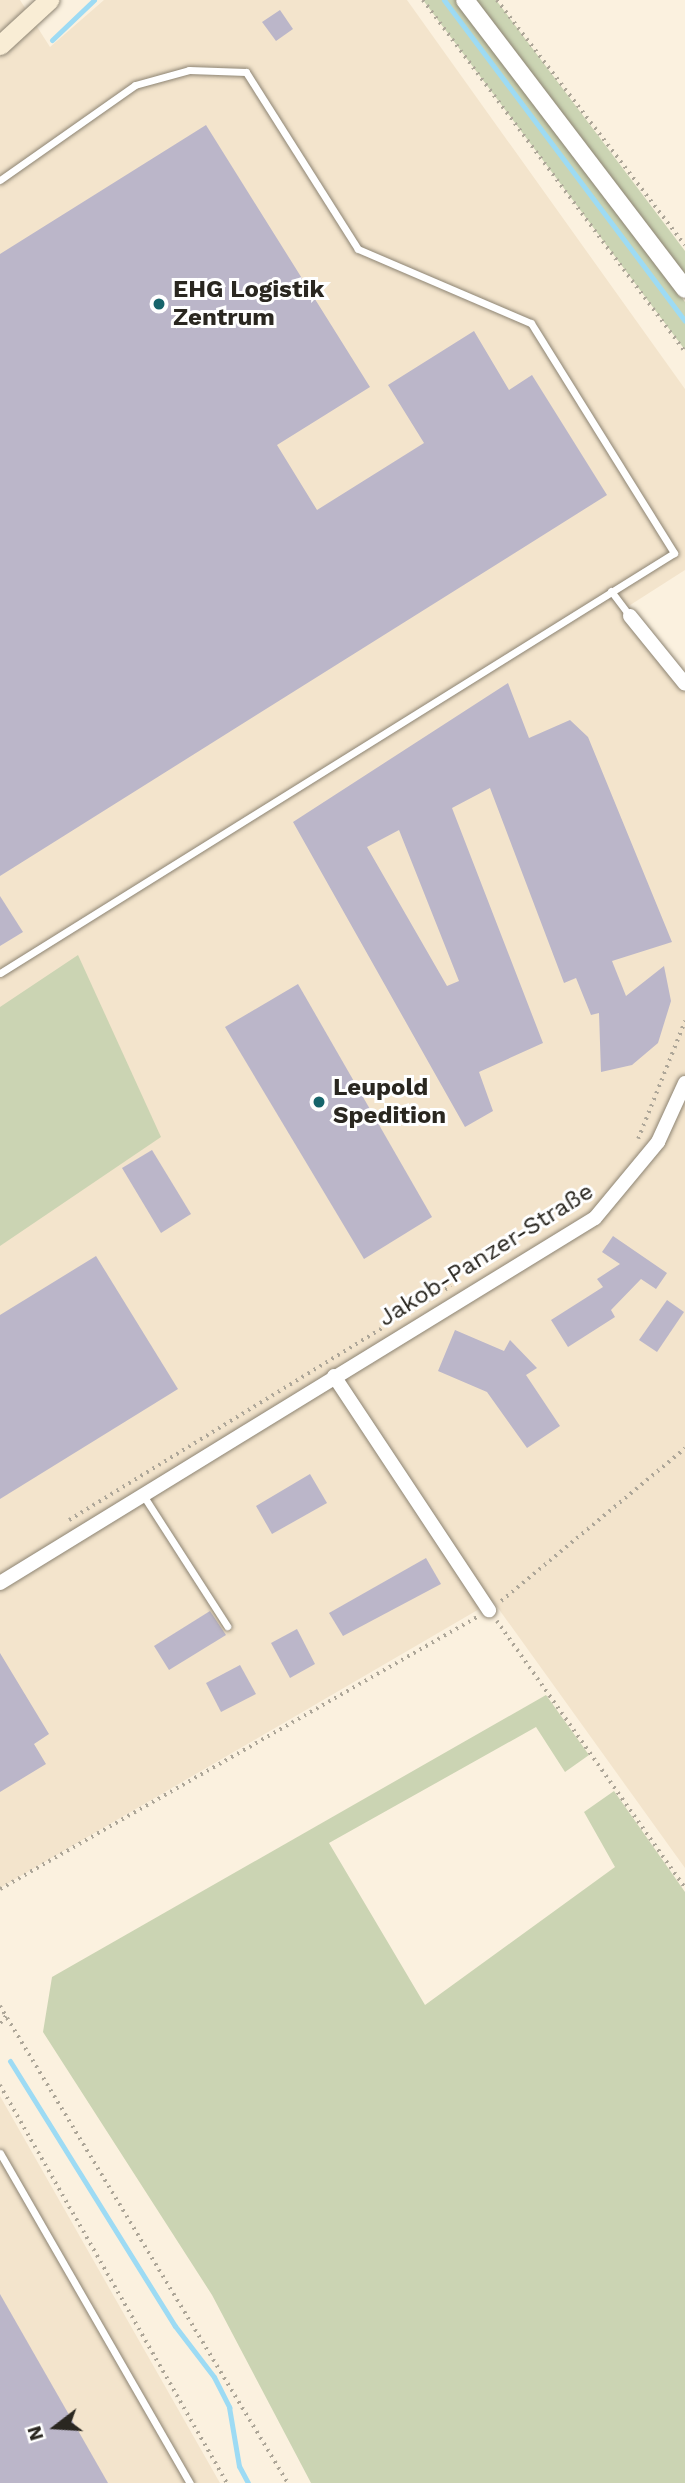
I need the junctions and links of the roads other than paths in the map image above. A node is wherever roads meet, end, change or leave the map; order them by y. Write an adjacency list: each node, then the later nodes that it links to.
1 (49, 0): 3 (main road)
2 (465, 0): 5 (street)
3 (0, 45)
4 (0, 180): 6 (lane)
5 (685, 289)
6 (611, 591): 7 (lane); 9 (lane)
7 (630, 616): 8 (street)
8 (685, 684)
9 (0, 973)
10 (685, 1083): 11 (street, Jakob-Panzer-Straße)
11 (334, 1376): 12 (street, Jakob-Panzer-Straße); 14 (street)
12 (142, 1494): 13 (street, Jakob-Panzer-Straße); 15 (lane)
13 (0, 1583)
14 (489, 1610)
15 (227, 1626)
16 (0, 2153): 17 (lane)
17 (190, 2483)

